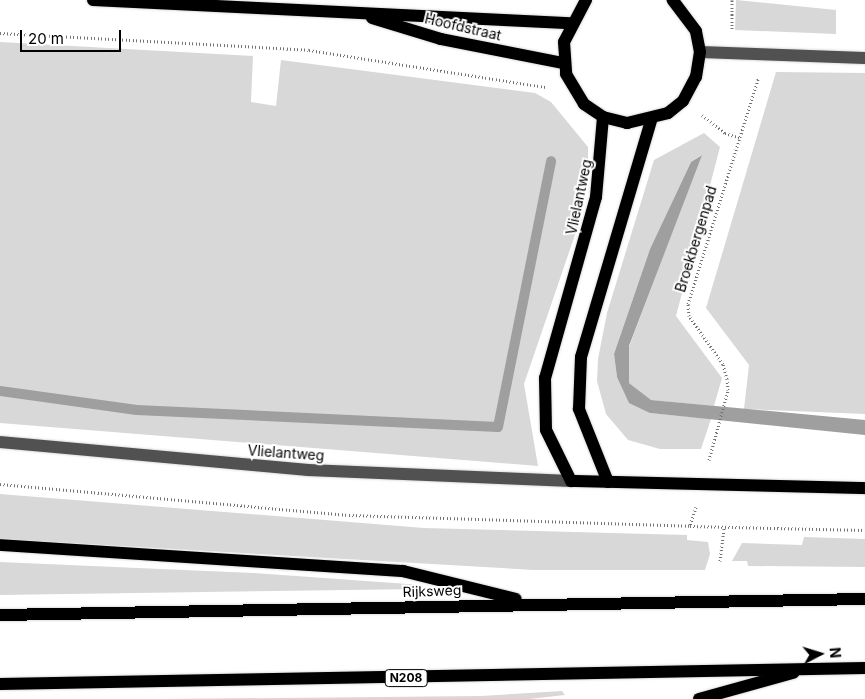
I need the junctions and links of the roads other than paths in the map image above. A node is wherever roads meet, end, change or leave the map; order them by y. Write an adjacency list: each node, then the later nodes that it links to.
1 (92, 0): 4 (main road, Hoofdstraat)
2 (586, 0): 5 (main road)
3 (673, 0): 6 (main road)
4 (358, 14): 5 (main road, Hoofdstraat); 8 (main road, Hoofdstraat)
5 (570, 23): 8 (main road)
6 (700, 52): 7 (street); 10 (main road)
7 (865, 58)
8 (563, 63): 9 (main road)
9 (603, 117): 10 (main road); 12 (main road, Vlielantweg)
10 (651, 120): 13 (main road)
11 (0, 442): 12 (street, Vlielantweg)
12 (571, 482): 13 (main road, Vlielantweg)
13 (608, 482): 14 (main road, Vlielantweg)
14 (865, 488)
15 (0, 545): 17 (main road)
16 (865, 599): 17 (main road, Rijksweg)
17 (531, 602): 18 (main road, Rijksweg)
18 (0, 615)
19 (811, 668): 20 (main road, N208); 21 (main road, N208); 22 (main road, N208)
20 (865, 668)
21 (0, 684)
22 (699, 699)

